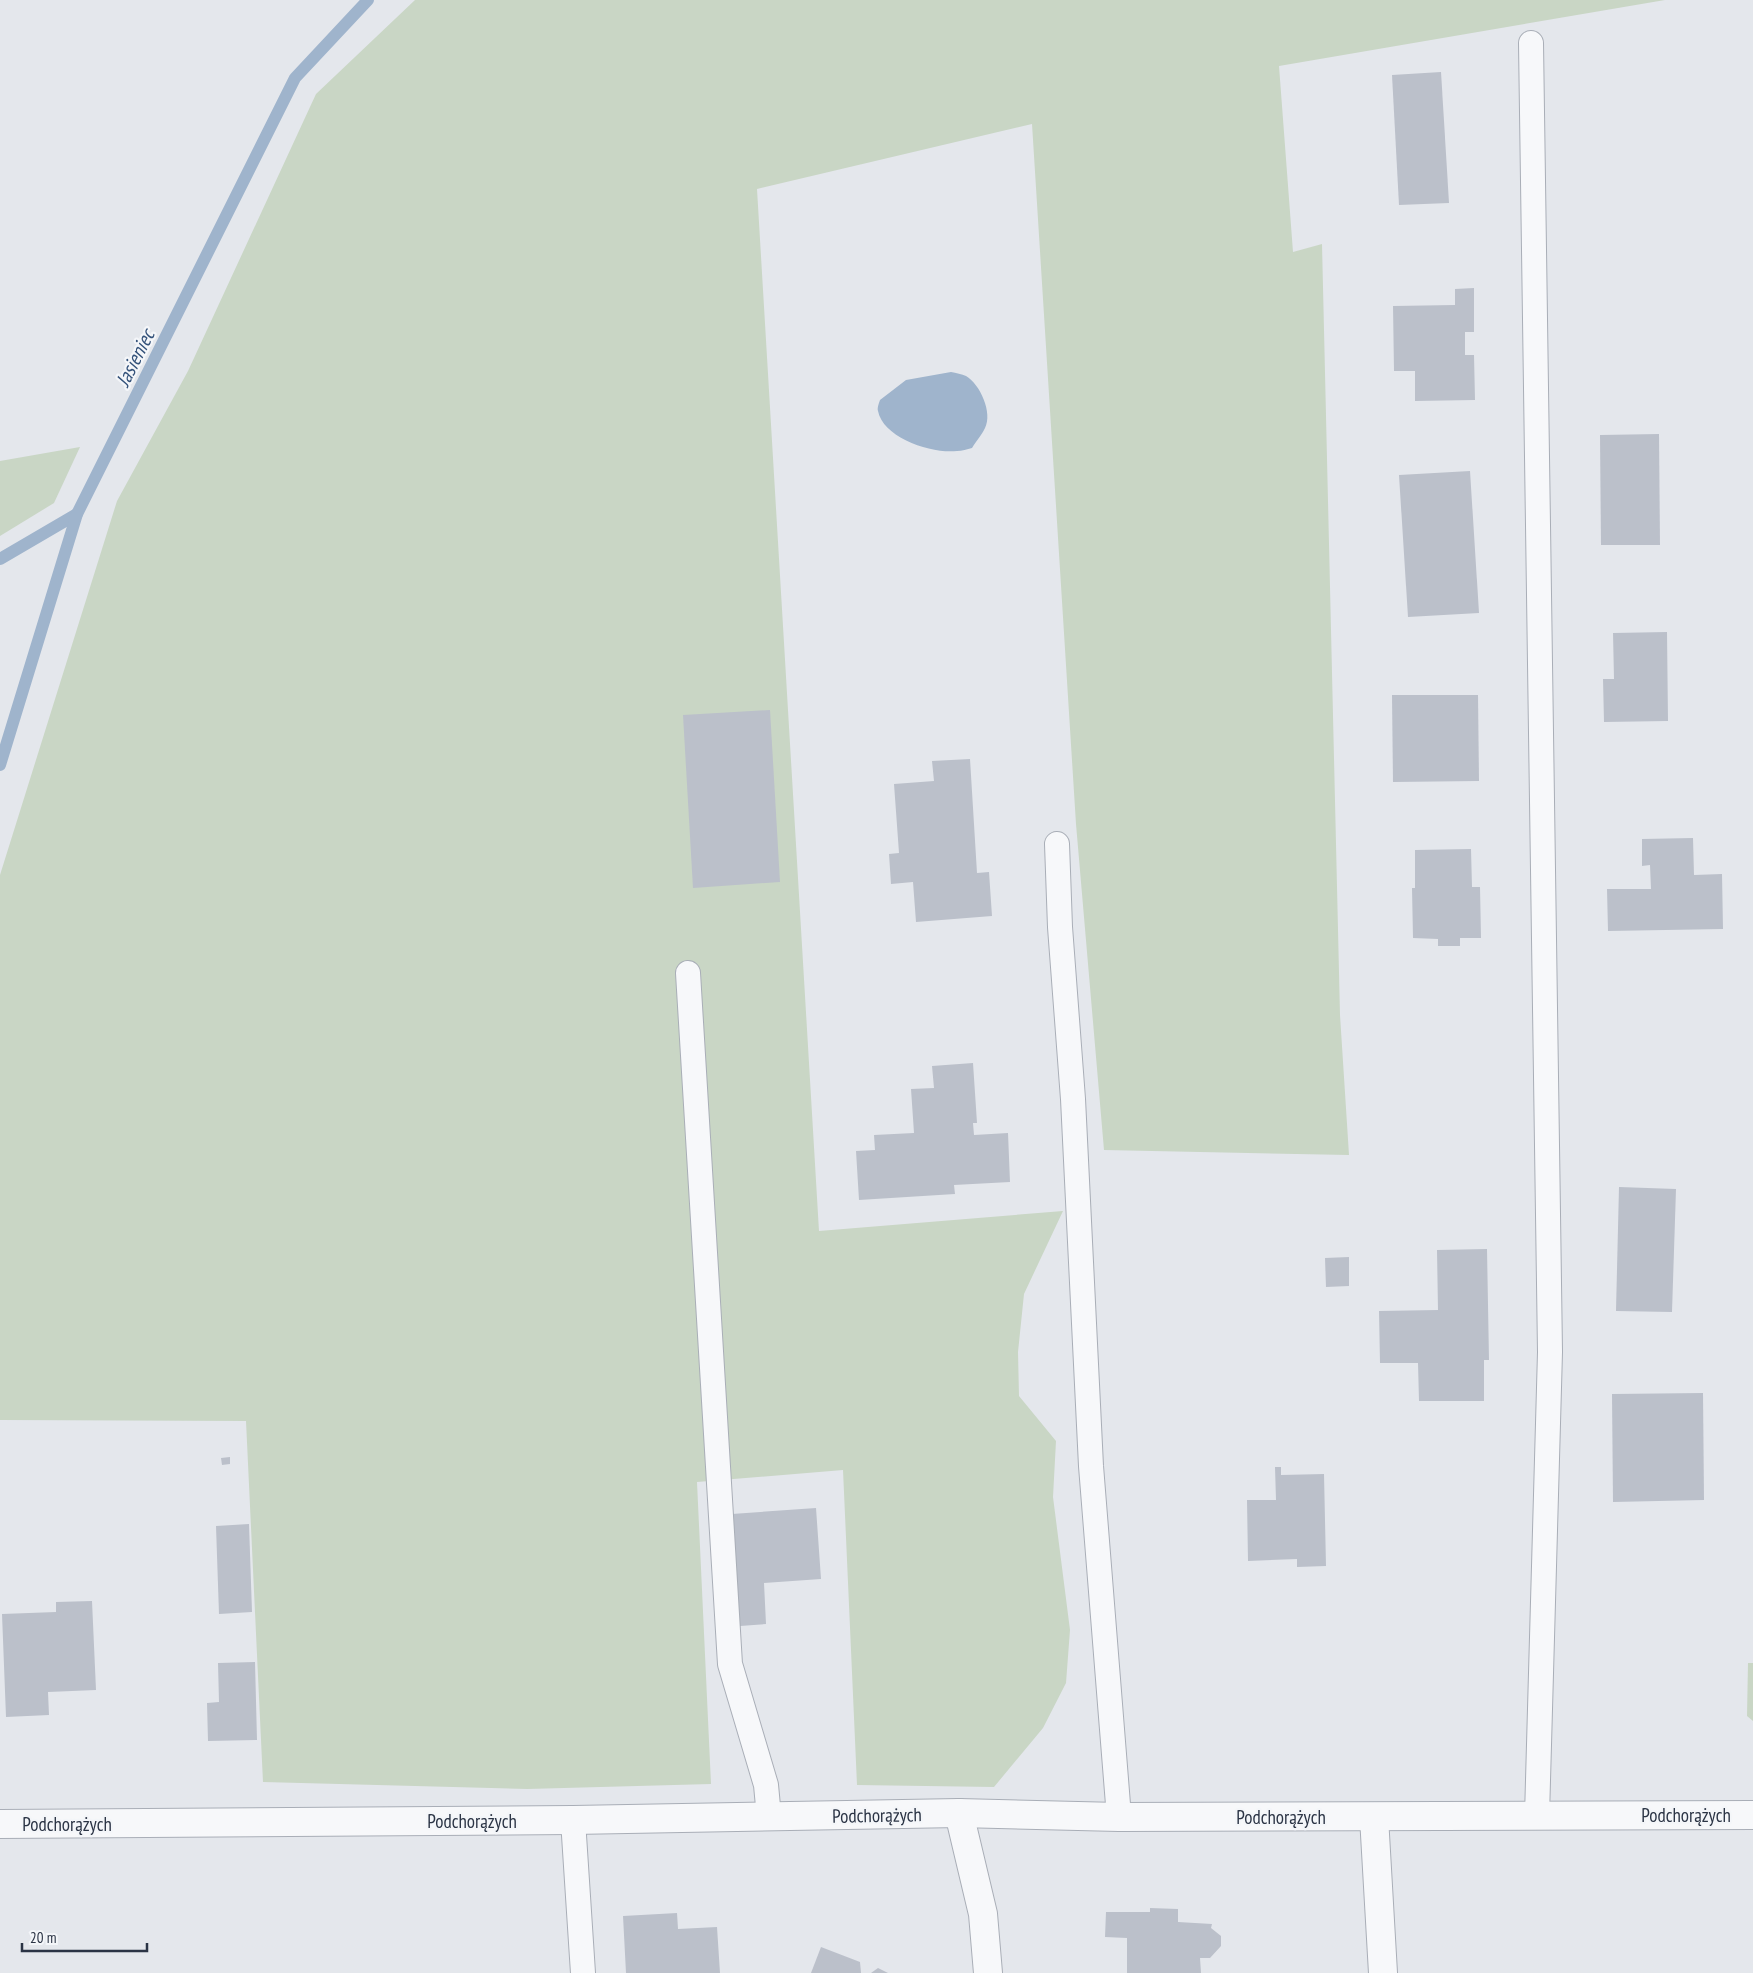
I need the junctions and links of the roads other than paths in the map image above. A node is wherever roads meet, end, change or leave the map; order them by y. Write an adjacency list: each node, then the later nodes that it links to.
1 (1531, 43): 6 (lane)
2 (1056, 844): 8 (lane)
3 (688, 973): 7 (lane)
4 (959, 1813): 7 (street, Podchorążych); 8 (street, Podchorążych); 13 (street)
5 (1753, 1815): 6 (street, Podchorążych)
6 (1537, 1816): 9 (street, Podchorążych)
7 (768, 1817): 10 (street, Podchorążych)
8 (1119, 1817): 9 (street, Podchorążych)
9 (1374, 1817): 14 (street)
10 (572, 1820): 11 (street, Podchorążych); 12 (lane)
11 (0, 1824)
12 (583, 1973)
13 (988, 1973)
14 (1383, 1973)

